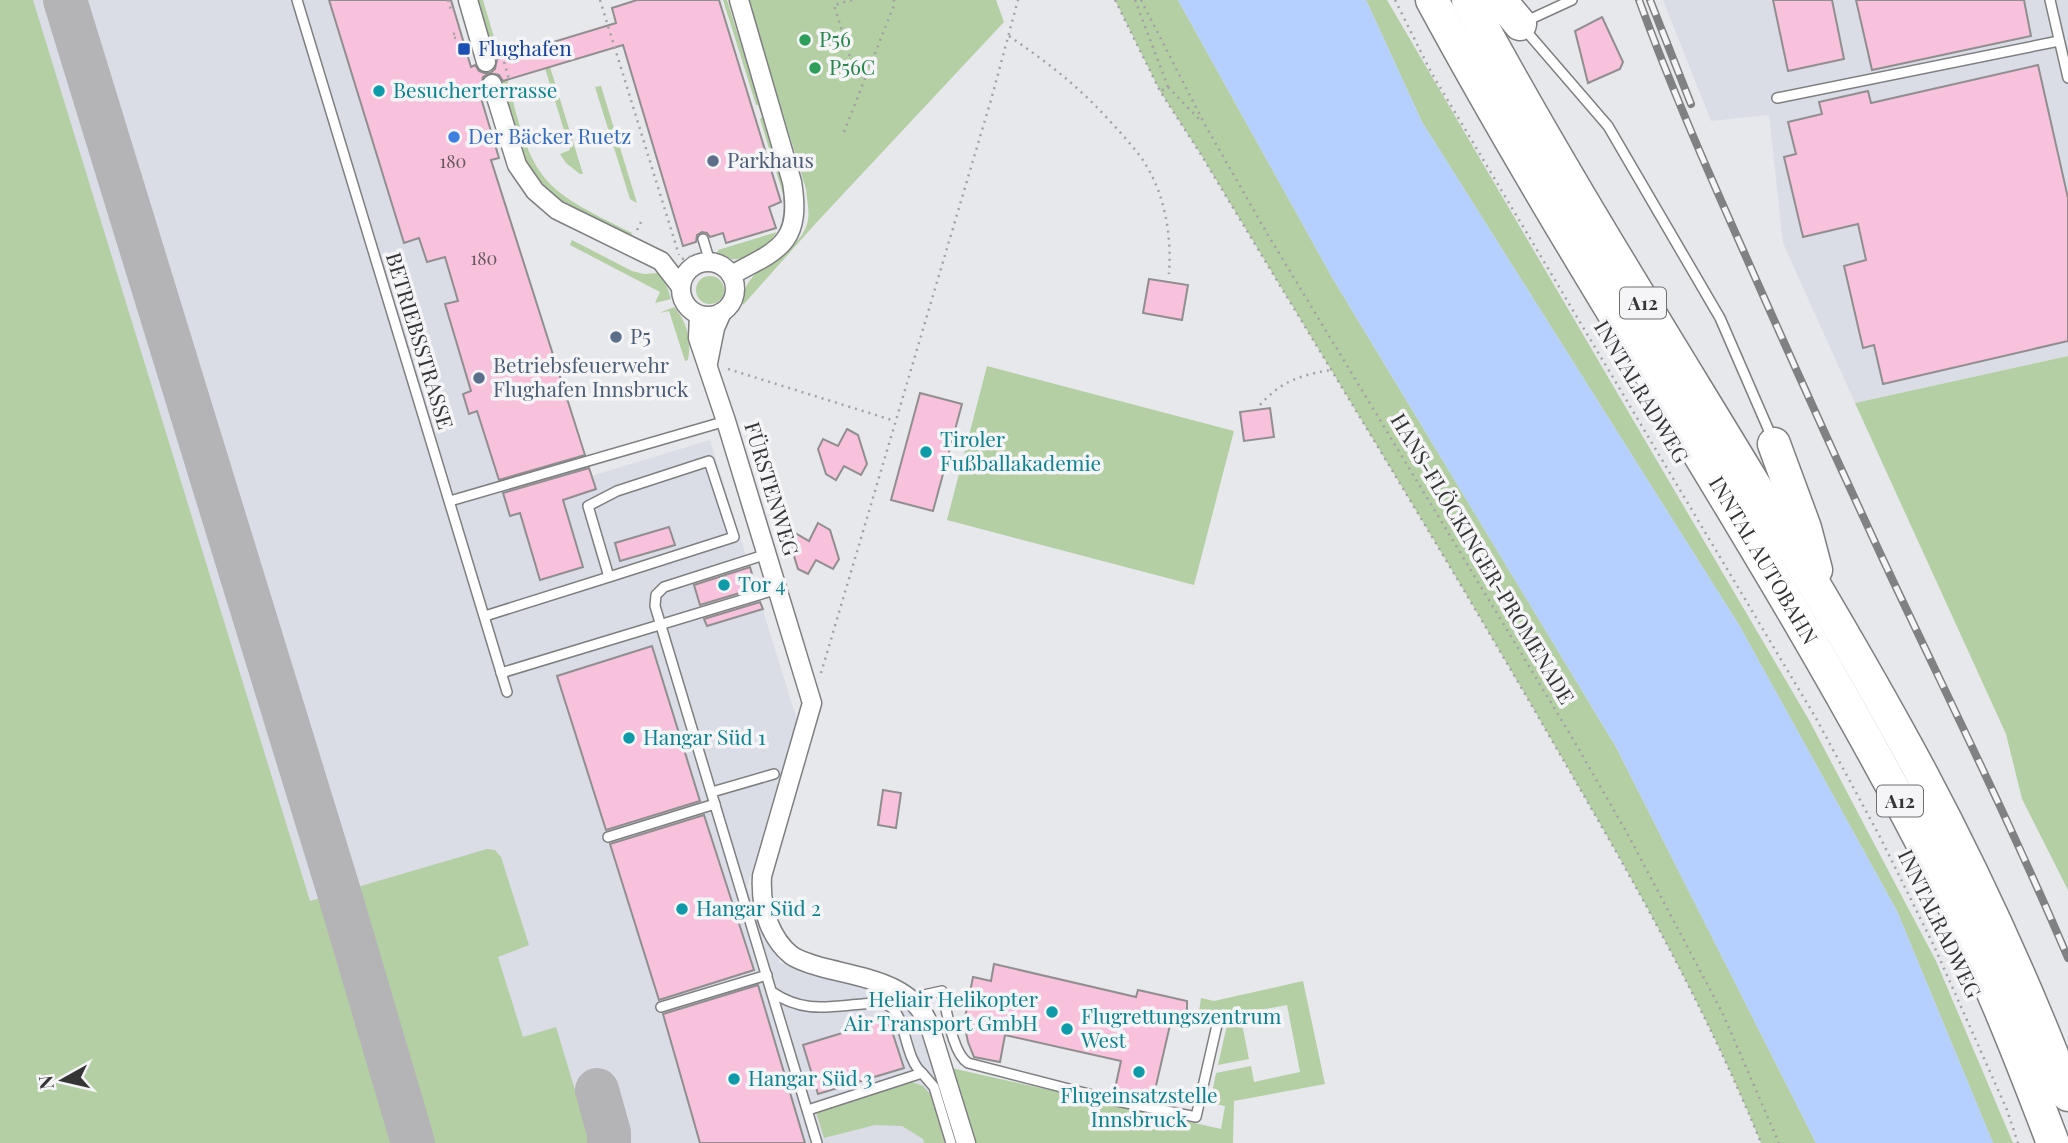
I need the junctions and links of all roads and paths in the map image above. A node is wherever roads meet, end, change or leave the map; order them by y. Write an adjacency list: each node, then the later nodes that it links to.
1 (297, 0): 47 (lane, BETRIEBSSTRASSE)
2 (447, 0): 20 (path)
3 (468, 0): 24 (street)
4 (600, 0): 35 (path)
5 (739, 0): 37 (street)
6 (832, 0): 19 (path)
7 (852, 0): 19 (path)
8 (894, 0): 25 (path)
9 (1018, 0): 22 (path)
10 (1115, 0): 30 (path)
11 (1135, 0): 29 (path)
12 (1141, 0): 32 (path, HANS-FLÖCKINGER-PROMENADE)
13 (1395, 0): 74 (path, INNTALRADWEG)
14 (1432, 0): 75 (highway, INNTAL AUTOBAHN / A12)
15 (1468, 0): 51 (highway, INNTAL AUTOBAHN / A12)
16 (1500, 0): 21 (highway)
17 (1572, 0): 21 (lane)
18 (2050, 0): 23 (lane)
19 (834, 5): 25 (path)
20 (452, 13)
21 (1520, 24): 46 (lane)
22 (1009, 36): 36 (path); 45 (path)
23 (2059, 41): 27 (lane); 31 (lane)
24 (495, 62): 26 (path)
25 (870, 67): 33 (path)
26 (508, 74)
27 (2068, 78)
28 (492, 84): 38 (street)
29 (1168, 87): 30 (path); 32 (path)
30 (1160, 91): 42 (path)
31 (1777, 97)
32 (1204, 124): 73 (path, HANS-FLÖCKINGER-PROMENADE)
33 (844, 132)
34 (703, 239): 35 (lane)
35 (706, 258): 37 (street); 38 (street)
36 (1169, 274)
37 (731, 275): 39 (street)
38 (681, 287): 40 (street)
39 (722, 312): 40 (street); 41 (street, FÜRSTENWEG)
40 (699, 315): 41 (street, FÜRSTENWEG)
41 (708, 363): 44 (street, FÜRSTENWEG); 45 (path)
42 (1331, 370): 43 (path); 72 (path)
43 (1260, 405)
44 (726, 421): 47 (lane); 48 (street, FÜRSTENWEG)
45 (895, 422): 56 (path)
46 (1774, 444): 51 (highway)
47 (450, 501): 52 (lane, BETRIEBSSTRASSE)
48 (767, 554): 50 (street, FÜRSTENWEG); 53 (lane)
49 (609, 577): 49 (lane); 52 (lane)
50 (778, 589): 53 (lane); 56 (street, FÜRSTENWEG)
51 (1823, 602): 67 (highway, INNTAL AUTOBAHN / A12)
52 (485, 616): 54 (lane, BETRIEBSSTRASSE)
53 (660, 624): 54 (lane); 58 (lane)
54 (501, 673): 55 (lane, BETRIEBSSTRASSE)
55 (507, 692)
56 (812, 703): 63 (street)
57 (774, 774): 58 (lane)
58 (712, 792): 59 (lane)
59 (715, 804): 60 (lane); 61 (lane)
60 (608, 837)
61 (767, 975): 62 (lane); 64 (lane)
62 (772, 992): 66 (lane); 68 (lane)
63 (910, 998): 65 (lane); 71 (street)
64 (661, 1007)
65 (1217, 1025)
66 (922, 1073): 68 (lane); 70 (lane)
67 (2068, 1095)
68 (808, 1110): 69 (lane)
69 (817, 1143)
70 (951, 1143)
71 (967, 1143)
72 (1761, 1143)
73 (1779, 1143)
74 (2018, 1143)
75 (2053, 1143)

